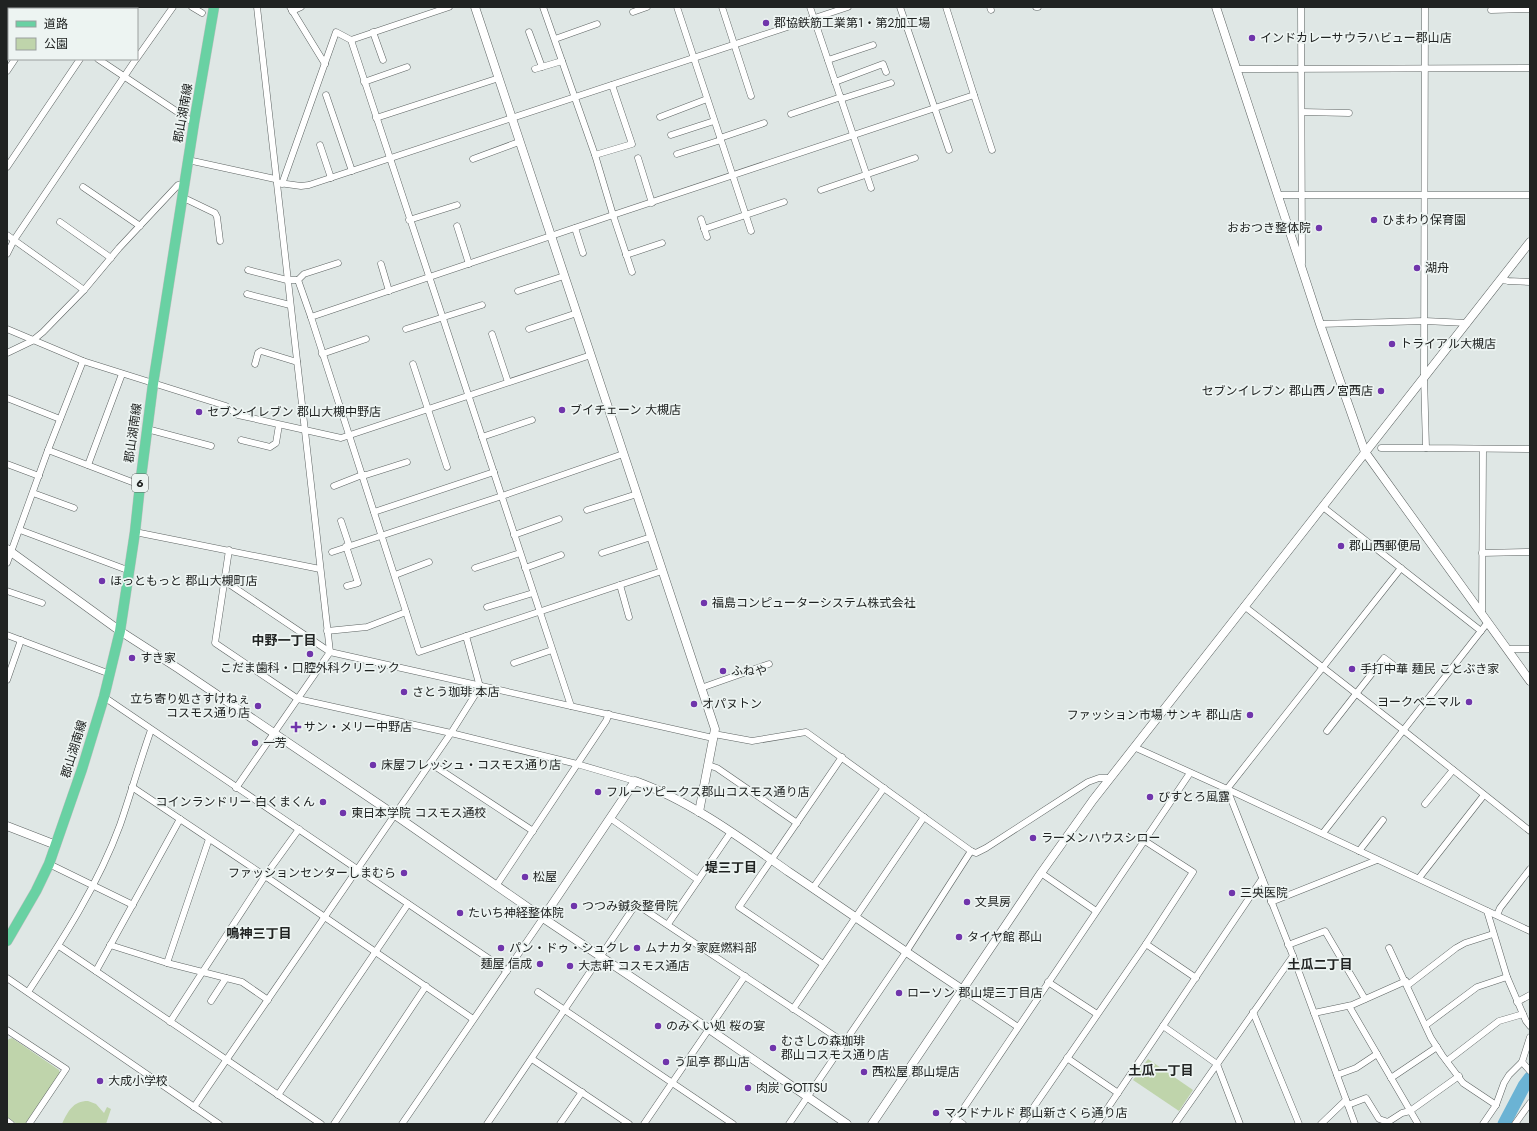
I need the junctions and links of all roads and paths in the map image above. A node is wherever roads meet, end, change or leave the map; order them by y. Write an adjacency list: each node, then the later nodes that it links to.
1 (173, 7): 32 (street)
2 (192, 7): 23 (street)
3 (214, 7): 69 (main road, 郡山湖南線 / 6)
4 (257, 7): 90 (street)
5 (301, 7): 19 (street)
6 (449, 7): 26 (street)
7 (475, 7): 50 (street)
8 (544, 7): 28 (street)
9 (647, 7): 22 (street)
10 (677, 7): 33 (street)
11 (722, 7): 30 (street)
12 (810, 7): 24 (street)
13 (848, 7): 24 (street)
14 (900, 7): 61 (street)
15 (946, 7): 56 (street)
16 (1216, 7): 45 (street)
17 (1301, 7): 46 (street)
18 (1425, 7): 43 (street)
19 (291, 9): 41 (street)
20 (1530, 9): 21 (street)
21 (1491, 10)
22 (633, 12)
23 (202, 13)
24 (814, 18): 30 (street); 39 (street)
25 (597, 24): 28 (street)
26 (373, 32): 29 (street); 38 (street)
27 (529, 32): 40 (street)
28 (554, 39): 40 (street)
29 (351, 40): 41 (street); 51 (street)
30 (735, 44): 33 (street); 57 (street)
31 (874, 45): 39 (street)
32 (138, 57)
33 (694, 58): 54 (street); 60 (street)
34 (14, 60): 47 (street)
35 (79, 60): 85 (street)
36 (99, 60): 49 (street)
37 (135, 60): 49 (street)
38 (383, 60)
39 (828, 60): 52 (street)
40 (562, 61): 58 (street)
41 (325, 64): 90 (street)
42 (407, 67): 51 (street)
43 (1425, 67): 44 (street); 46 (street); 98 (street)
44 (1530, 68)
45 (1236, 69): 46 (street); 95 (street)
46 (1302, 69): 62 (street)
47 (7, 71)
48 (886, 72): 52 (street)
49 (123, 76): 69 (street); 116 (street)
50 (498, 78): 66 (street); 67 (street)
51 (364, 82): 66 (street)
52 (835, 82): 59 (street)
53 (890, 83): 59 (street)
54 (612, 85): 58 (street); 79 (street)
55 (326, 95): 86 (street)
56 (974, 95): 61 (street); 77 (street)
57 (752, 96)
58 (575, 98): 67 (street); 79 (street)
59 (841, 98): 64 (street); 72 (street)
60 (707, 99): 65 (street); 68 (street)
61 (934, 109): 72 (street); 76 (street)
62 (1302, 112): 63 (street); 97 (street)
63 (1349, 113)
64 (791, 114)
65 (660, 117)
66 (376, 118): 83 (street)
67 (512, 118): 74 (street); 83 (street)
68 (714, 121): 71 (street); 73 (street)
69 (194, 123): 84 (main road, 郡山湖南線 / 6)
70 (764, 123): 73 (street)
71 (671, 135)
72 (853, 136): 87 (street); 88 (street)
73 (720, 139): 78 (street); 88 (street)
74 (520, 142): 80 (street); 114 (street)
75 (320, 145): 89 (street)
76 (949, 150)
77 (992, 150)
78 (677, 154)
79 (595, 155): 104 (street)
80 (473, 158)
81 (638, 158): 101 (street)
82 (915, 158): 87 (street)
83 (389, 159): 86 (street); 106 (street)
84 (188, 160): 90 (street); 91 (main road, 郡山湖南線 / 6)
85 (7, 167)
86 (352, 171): 89 (street)
87 (867, 174): 93 (street); 94 (street)
88 (732, 177): 101 (street); 103 (street)
89 (330, 178): 90 (street)
90 (278, 182): 133 (street)
91 (184, 185): 99 (main road, 郡山湖南線 / 6); 108 (street)
92 (83, 187): 108 (street)
93 (871, 188)
94 (820, 190)
95 (1279, 195): 97 (street); 127 (street)
96 (1530, 195): 98 (street)
97 (1302, 196): 98 (street); 127 (street)
98 (1426, 196): 145 (street)
99 (182, 198): 117 (street); 164 (main road, 郡山湖南線 / 6)
100 (784, 202): 103 (street)
101 (652, 203): 104 (street)
102 (457, 204): 106 (street)
103 (746, 215): 111 (street); 112 (street)
104 (613, 216): 110 (street); 122 (street)
105 (701, 219): 111 (street)
106 (409, 220): 131 (street)
107 (60, 222): 123 (street)
108 (140, 226): 123 (street)
109 (457, 226): 126 (street)
110 (575, 228): 114 (street); 120 (street)
111 (704, 228): 115 (street)
112 (751, 231)
113 (7, 235): 116 (street)
114 (551, 237): 126 (street); 130 (street)
115 (707, 237)
116 (14, 240): 121 (street); 136 (street)
117 (220, 241)
118 (1530, 242): 132 (street)
119 (662, 243): 122 (street)
120 (583, 253)
121 (7, 254)
122 (626, 255): 129 (street)
123 (111, 258): 136 (street)
124 (338, 263): 134 (street)
125 (381, 264): 137 (street)
126 (469, 264): 131 (street)
127 (1302, 268): 147 (street)
128 (248, 270): 133 (street)
129 (632, 272)
130 (564, 276): 138 (street); 142 (street)
131 (428, 278): 137 (street); 144 (street)
132 (1501, 279): 135 (street); 146 (street)
133 (287, 280): 134 (street); 140 (street)
134 (298, 280): 143 (street)
135 (1530, 282)
136 (84, 290): 153 (street)
137 (389, 291): 143 (street)
138 (518, 291)
139 (247, 294): 140 (street)
140 (290, 305): 158 (street)
141 (482, 305): 144 (street)
142 (577, 313): 150 (street); 156 (street)
143 (310, 317): 155 (street)
144 (442, 318): 149 (street); 165 (street)
145 (1425, 322): 146 (street); 147 (street); 162 (street)
146 (1467, 323): 162 (street)
147 (1320, 324): 182 (street)
148 (7, 329): 153 (street)
149 (406, 329)
150 (529, 329)
151 (492, 334): 163 (street)
152 (366, 339): 155 (street)
153 (32, 341): 154 (street); 157 (street)
154 (7, 353)
155 (322, 354): 173 (street)
156 (591, 355): 163 (street); 183 (street)
157 (83, 361): 161 (street); 168 (street)
158 (297, 362): 159 (street); 172 (street)
159 (255, 364)
160 (413, 364): 167 (street)
161 (122, 374): 164 (street); 186 (street)
162 (1424, 376): 178 (street); 182 (street)
163 (508, 382): 165 (street)
164 (153, 384): 170 (street); 171 (main road, 郡山湖南線 / 6)
165 (468, 396): 167 (street); 174 (street)
166 (7, 398): 168 (street)
167 (427, 409): 173 (street); 187 (street)
168 (60, 419): 181 (street)
169 (532, 420): 174 (street)
170 (279, 425): 172 (street); 175 (street)
171 (147, 429): 176 (street); 191 (main road, 郡山湖南線 / 6)
172 (306, 431): 173 (street); 221 (street)
173 (348, 436): 189 (street)
174 (482, 437): 188 (street)
175 (240, 440)
176 (211, 446)
177 (1381, 448): 178 (street)
178 (1426, 448): 179 (street)
179 (1483, 449): 180 (street); 214 (street)
180 (1530, 449)
181 (48, 450): 186 (street); 190 (street)
182 (1365, 452): 196 (street); 235 (street)
183 (623, 454): 194 (street); 195 (street)
184 (406, 462): 189 (street)
185 (7, 464): 190 (street)
186 (88, 465): 191 (street)
187 (447, 467)
188 (494, 472): 195 (street); 199 (street)
189 (362, 475): 192 (street); 199 (street)
190 (39, 476): 193 (street)
191 (140, 485): 203 (main road, 郡山湖南線 / 6)
192 (334, 486)
193 (33, 492): 197 (street); 202 (street)
194 (636, 494): 198 (street); 206 (street)
195 (502, 496): 204 (street); 205 (street)
196 (1323, 507): 220 (street); 231 (street)
197 (74, 508)
198 (587, 510)
199 (374, 512): 204 (street)
200 (559, 519): 205 (street)
201 (341, 521): 207 (street)
202 (20, 530): 208 (street); 222 (street)
203 (136, 532): 209 (street); 222 (main road, 郡山湖南線 / 6)
204 (382, 534): 207 (street); 224 (street)
205 (514, 535): 212 (street)
206 (651, 538): 213 (street); 223 (street)
207 (347, 546): 210 (street); 227 (street)
208 (9, 550): 216 (street); 238 (street)
209 (229, 550): 221 (street); 225 (street)
210 (332, 552)
211 (1530, 552): 214 (street)
212 (520, 553): 218 (street); 219 (street)
213 (602, 553)
214 (1482, 553): 235 (street)
215 (561, 555): 219 (street)
216 (7, 562)
217 (430, 562): 224 (street)
218 (475, 568)
219 (525, 568): 229 (street)
220 (1401, 568): 240 (street); 250 (street)
221 (320, 569): 239 (street)
222 (130, 571): 238 (main road, 郡山湖南線 / 6)
223 (662, 571): 226 (street); 256 (street)
224 (394, 575): 233 (street)
225 (224, 582): 247 (street); 259 (street)
226 (620, 584): 234 (street); 236 (street)
227 (347, 586)
228 (7, 591): 230 (street)
229 (533, 593): 232 (street); 234 (street)
230 (42, 603)
231 (1244, 606): 250 (street); 268 (street)
232 (487, 607)
233 (406, 612): 239 (street); 242 (street)
234 (539, 612): 242 (street); 245 (street)
235 (1482, 612): 237 (street)
236 (629, 617)
237 (1488, 622): 240 (street); 244 (street)
238 (120, 631): 252 (main road, 郡山湖南線 / 6); 266 (street)
239 (327, 631): 247 (street)
240 (1481, 632): 263 (street)
241 (7, 635): 243 (street)
242 (466, 636): 255 (street)
243 (21, 640): 252 (street); 253 (street)
244 (1507, 649): 246 (street); 254 (street)
245 (552, 650): 248 (street); 260 (street)
246 (1530, 650)
247 (330, 652): 255 (street); 259 (street)
248 (514, 663)
249 (769, 664): 256 (street)
250 (1322, 668): 257 (street); 280 (street)
251 (1400, 670): 257 (street)
252 (110, 674): 258 (main road, 郡山湖南線 / 6)
253 (7, 680)
254 (1530, 681)
255 (480, 687): 260 (street); 265 (street)
256 (701, 688): 267 (street)
257 (1356, 693): 263 (street); 264 (street)
258 (104, 697): 262 (street); 298 (main road, 郡山湖南線 / 6)
259 (298, 699): 265 (street); 266 (street)
260 (571, 706): 261 (street)
261 (609, 714): 267 (street); 271 (street)
262 (151, 730): 277 (street); 278 (street)
263 (1403, 730): 273 (street); 295 (street)
264 (1327, 731)
265 (451, 733): 270 (street); 271 (street)
266 (274, 735): 278 (street); 284 (street)
267 (713, 736): 269 (street); 272 (street)
268 (1134, 747): 274 (street); 275 (street)
269 (842, 757): 279 (street); 289 (street)
270 (430, 763): 284 (street); 292 (street)
271 (577, 764): 276 (street); 292 (street)
272 (708, 765): 283 (street); 289 (street)
273 (1453, 770): 281 (street); 282 (street)
274 (1190, 773): 280 (street); 297 (street)
275 (1109, 778): 299 (street); 306 (street)
276 (635, 781): 283 (street); 286 (street)
277 (132, 787): 287 (street); 311 (street)
278 (236, 788): 291 (street)
279 (884, 788): 285 (street); 313 (street)
280 (1227, 789): 295 (street); 309 (street)
281 (1484, 795): 293 (street); 308 (street)
282 (1426, 804)
283 (699, 812): 294 (street)
284 (394, 815): 305 (street); 312 (street)
285 (924, 817): 299 (street); 320 (street)
286 (610, 818): 310 (street); 322 (street)
287 (180, 819): 296 (street); 316 (street)
288 (1383, 820): 300 (street)
289 (797, 823): 301 (street)
290 (7, 826): 298 (street)
291 (299, 829): 305 (street); 307 (street)
292 (533, 831): 312 (street)
293 (1530, 831)
294 (731, 832): 301 (street); 310 (street)
295 (1323, 833): 300 (street)
296 (209, 839): 307 (street); 336 (street)
297 (1145, 841): 317 (street); 327 (street)
298 (56, 845): 303 (main road, 郡山湖南線 / 6)
299 (971, 851): 333 (street)
300 (1359, 851): 302 (street)
301 (772, 860): 313 (street); 337 (street)
302 (1377, 860): 308 (street); 314 (street)
303 (49, 864): 311 (street); 326 (main road, 郡山湖南線 / 6)
304 (1530, 869): 319 (street)
305 (357, 870): 315 (street); 321 (street)
306 (1041, 874): 317 (street); 349 (street)
307 (265, 876): 321 (street); 340 (street)
308 (1420, 878): 318 (street)
309 (1262, 879): 314 (street); 345 (street)
310 (698, 880): 323 (street)
311 (93, 885): 316 (street); 330 (street)
312 (496, 886): 322 (street)
313 (814, 888): 320 (street)
314 (1271, 902): 329 (street)
315 (408, 904): 332 (street); 339 (street)
316 (133, 905): 328 (street)
317 (1096, 911): 346 (street)
318 (1487, 911): 319 (street); 325 (street)
319 (1496, 915): 324 (street)
320 (856, 917): 333 (street); 337 (street)
321 (325, 918): 332 (street); 354 (street)
322 (543, 918): 334 (street); 339 (street)
323 (668, 924): 334 (street); 341 (street)
324 (1530, 931)
325 (1493, 934): 342 (street); 347 (street)
326 (7, 941)
327 (1146, 944): 345 (street); 362 (street)
328 (110, 945): 336 (street); 338 (street)
329 (1288, 945): 335 (street); 353 (street)
330 (59, 946): 338 (street); 350 (street)
331 (1389, 948): 347 (street)
332 (375, 951): 348 (street); 389 (street)
333 (906, 952): 349 (street); 373 (street)
334 (600, 956): 359 (street); 370 (street)
335 (1293, 956): 360 (street); 361 (street)
336 (167, 963): 340 (street)
337 (823, 964): 358 (street)
338 (96, 971): 365 (street)
339 (507, 971): 364 (street)
340 (202, 972): 344 (street); 365 (street)
341 (745, 976): 358 (street); 370 (street)
342 (1507, 977): 356 (street); 366 (street)
343 (7, 978): 350 (street)
344 (226, 978): 354 (street); 355 (street)
345 (1196, 978): 367 (street)
346 (1048, 982): 362 (street); 369 (street)
347 (1407, 983): 353 (street); 366 (street)
348 (426, 986): 364 (street); 403 (street)
349 (963, 990): 369 (street); 412 (street)
350 (28, 992): 394 (street)
351 (538, 992): 359 (street)
352 (1530, 995): 356 (street)
353 (1365, 999): 357 (street)
354 (268, 1000): 378 (street)
355 (210, 1001)
356 (1517, 1002): 363 (street)
357 (1349, 1006): 361 (street); 375 (street)
358 (793, 1009): 373 (street)
359 (565, 1010): 377 (street); 386 (street)
360 (1253, 1012): 381 (street); 417 (street)
361 (1314, 1013): 383 (street)
362 (1096, 1014): 376 (street)
363 (1523, 1014): 368 (street); 379 (street)
364 (473, 1019): 404 (street)
365 (170, 1022): 378 (street)
366 (1426, 1025): 374 (street)
367 (1163, 1026): 381 (street); 388 (street)
368 (1530, 1026)
369 (1018, 1027): 397 (street)
370 (709, 1028): 386 (street); 390 (street)
371 (8, 1032): 400 (street)
372 (1530, 1037): 380 (street)
373 (844, 1043): 390 (street)
374 (1437, 1047): 379 (street); 385 (street)
375 (1377, 1054): 383 (street); 385 (street)
376 (1067, 1058): 388 (street); 414 (street)
377 (532, 1059): 387 (street); 405 (street)
378 (227, 1060): 389 (street); 394 (street)
379 (1447, 1061): 384 (street)
380 (1522, 1062): 382 (street); 393 (street)
381 (1217, 1064): 398 (street); 416 (street)
382 (1530, 1071)
383 (1337, 1075): 391 (street)
384 (1459, 1076): 393 (street); 395 (street)
385 (1391, 1078): 395 (street)
386 (672, 1083): 408 (street); 409 (street)
387 (582, 1092): 406 (street); 407 (street)
388 (1118, 1093): 415 (street)
389 (278, 1095): 402 (street)
390 (808, 1097): 410 (street); 411 (street)
391 (1347, 1102): 395 (street); 418 (street); 419 (street)
392 (1530, 1103): 422 (street)
393 (1496, 1105): 421 (street)
394 (194, 1107): 401 (street)
395 (1410, 1111): 420 (street)
396 (7, 1121): 399 (street)
397 (955, 1122): 413 (street)
398 (1238, 1123)
399 (11, 1124)
400 (29, 1124)
401 (220, 1124)
402 (321, 1124)
403 (334, 1124)
404 (402, 1124)
405 (487, 1124)
406 (560, 1124)
407 (629, 1124)
408 (644, 1124)
409 (733, 1124)
410 (789, 1124)
411 (847, 1124)
412 (872, 1124)
413 (963, 1124)
414 (1022, 1124)
415 (1098, 1124)
416 (1175, 1124)
417 (1299, 1124)
418 (1321, 1124)
419 (1355, 1124)
420 (1418, 1124)
421 (1483, 1124)
422 (1515, 1124)

